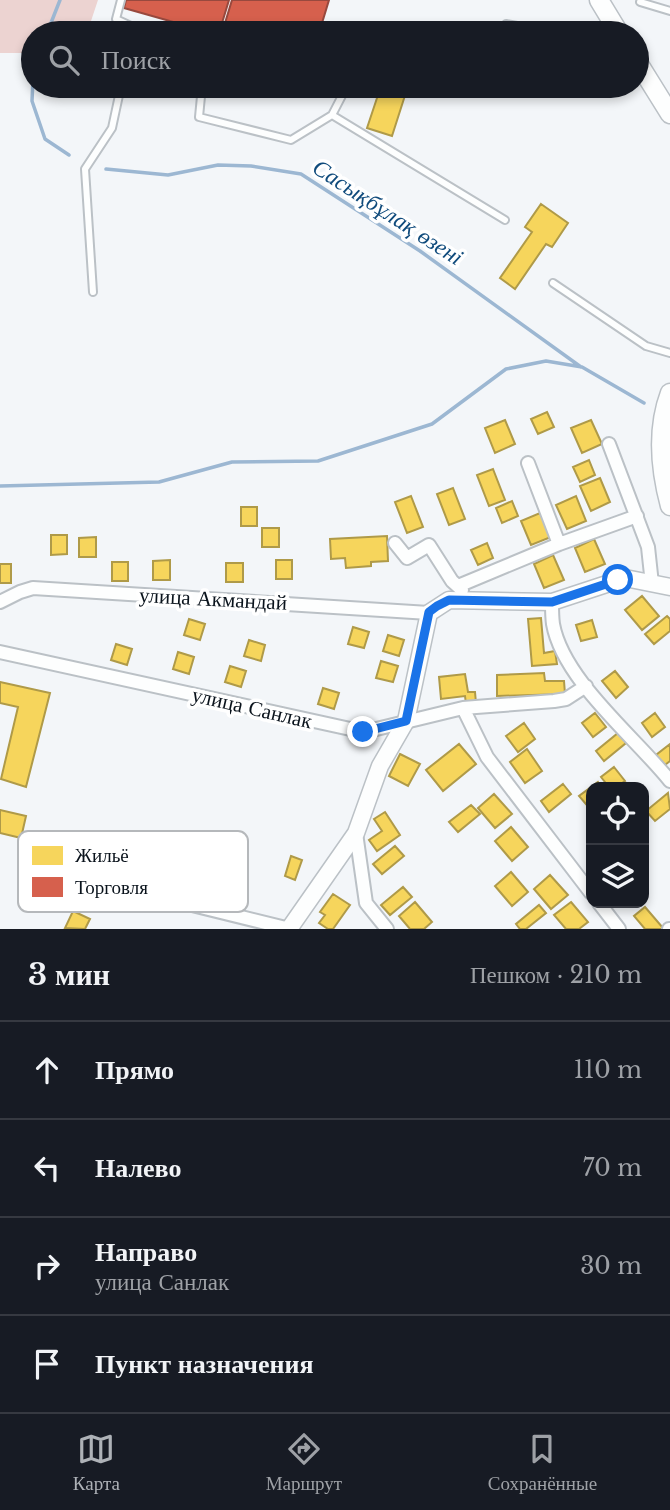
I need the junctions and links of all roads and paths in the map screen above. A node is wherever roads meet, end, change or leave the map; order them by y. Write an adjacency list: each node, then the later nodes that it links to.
1 (121, 0): 5 (lane)
2 (640, 2): 4 (lane)
3 (601, 3): 6 (main road)
4 (670, 11)
5 (119, 21)
6 (608, 21)
7 (649, 80): 11 (main road)
8 (118, 98): 15 (lane)
9 (201, 98): 12 (lane)
10 (341, 98): 12 (lane)
11 (670, 114)
12 (332, 115): 13 (lane)
13 (505, 220)
14 (553, 283): 16 (lane)
15 (93, 292)
16 (670, 353)
17 (670, 393): 20 (main road)
18 (609, 444): 21 (street)
19 (528, 463): 23 (street)
20 (669, 494)
21 (637, 516): 23 (street); 24 (street)
22 (395, 543): 25 (street)
23 (559, 544): 25 (street)
24 (652, 584): 26 (street); 29 (street)
25 (458, 586): 27 (street)
26 (670, 587)
27 (471, 601): 29 (street); 30 (street)
28 (0, 602): 30 (street, улица Акмандай)
29 (552, 602): 32 (street)
30 (429, 612): 34 (street)
31 (0, 652): 34 (street, улица Санлак)
32 (586, 687): 33 (street, улица Санлак); 35 (street)
33 (463, 708): 34 (street, улица Санлак); 37 (street)
34 (406, 721): 36 (street)
35 (670, 781)
36 (356, 832): 40 (street); 41 (street)
37 (586, 887)
38 (603, 908): 42 (street)
39 (221, 912): 40 (street)
40 (290, 929)
41 (387, 929)
42 (619, 929)

